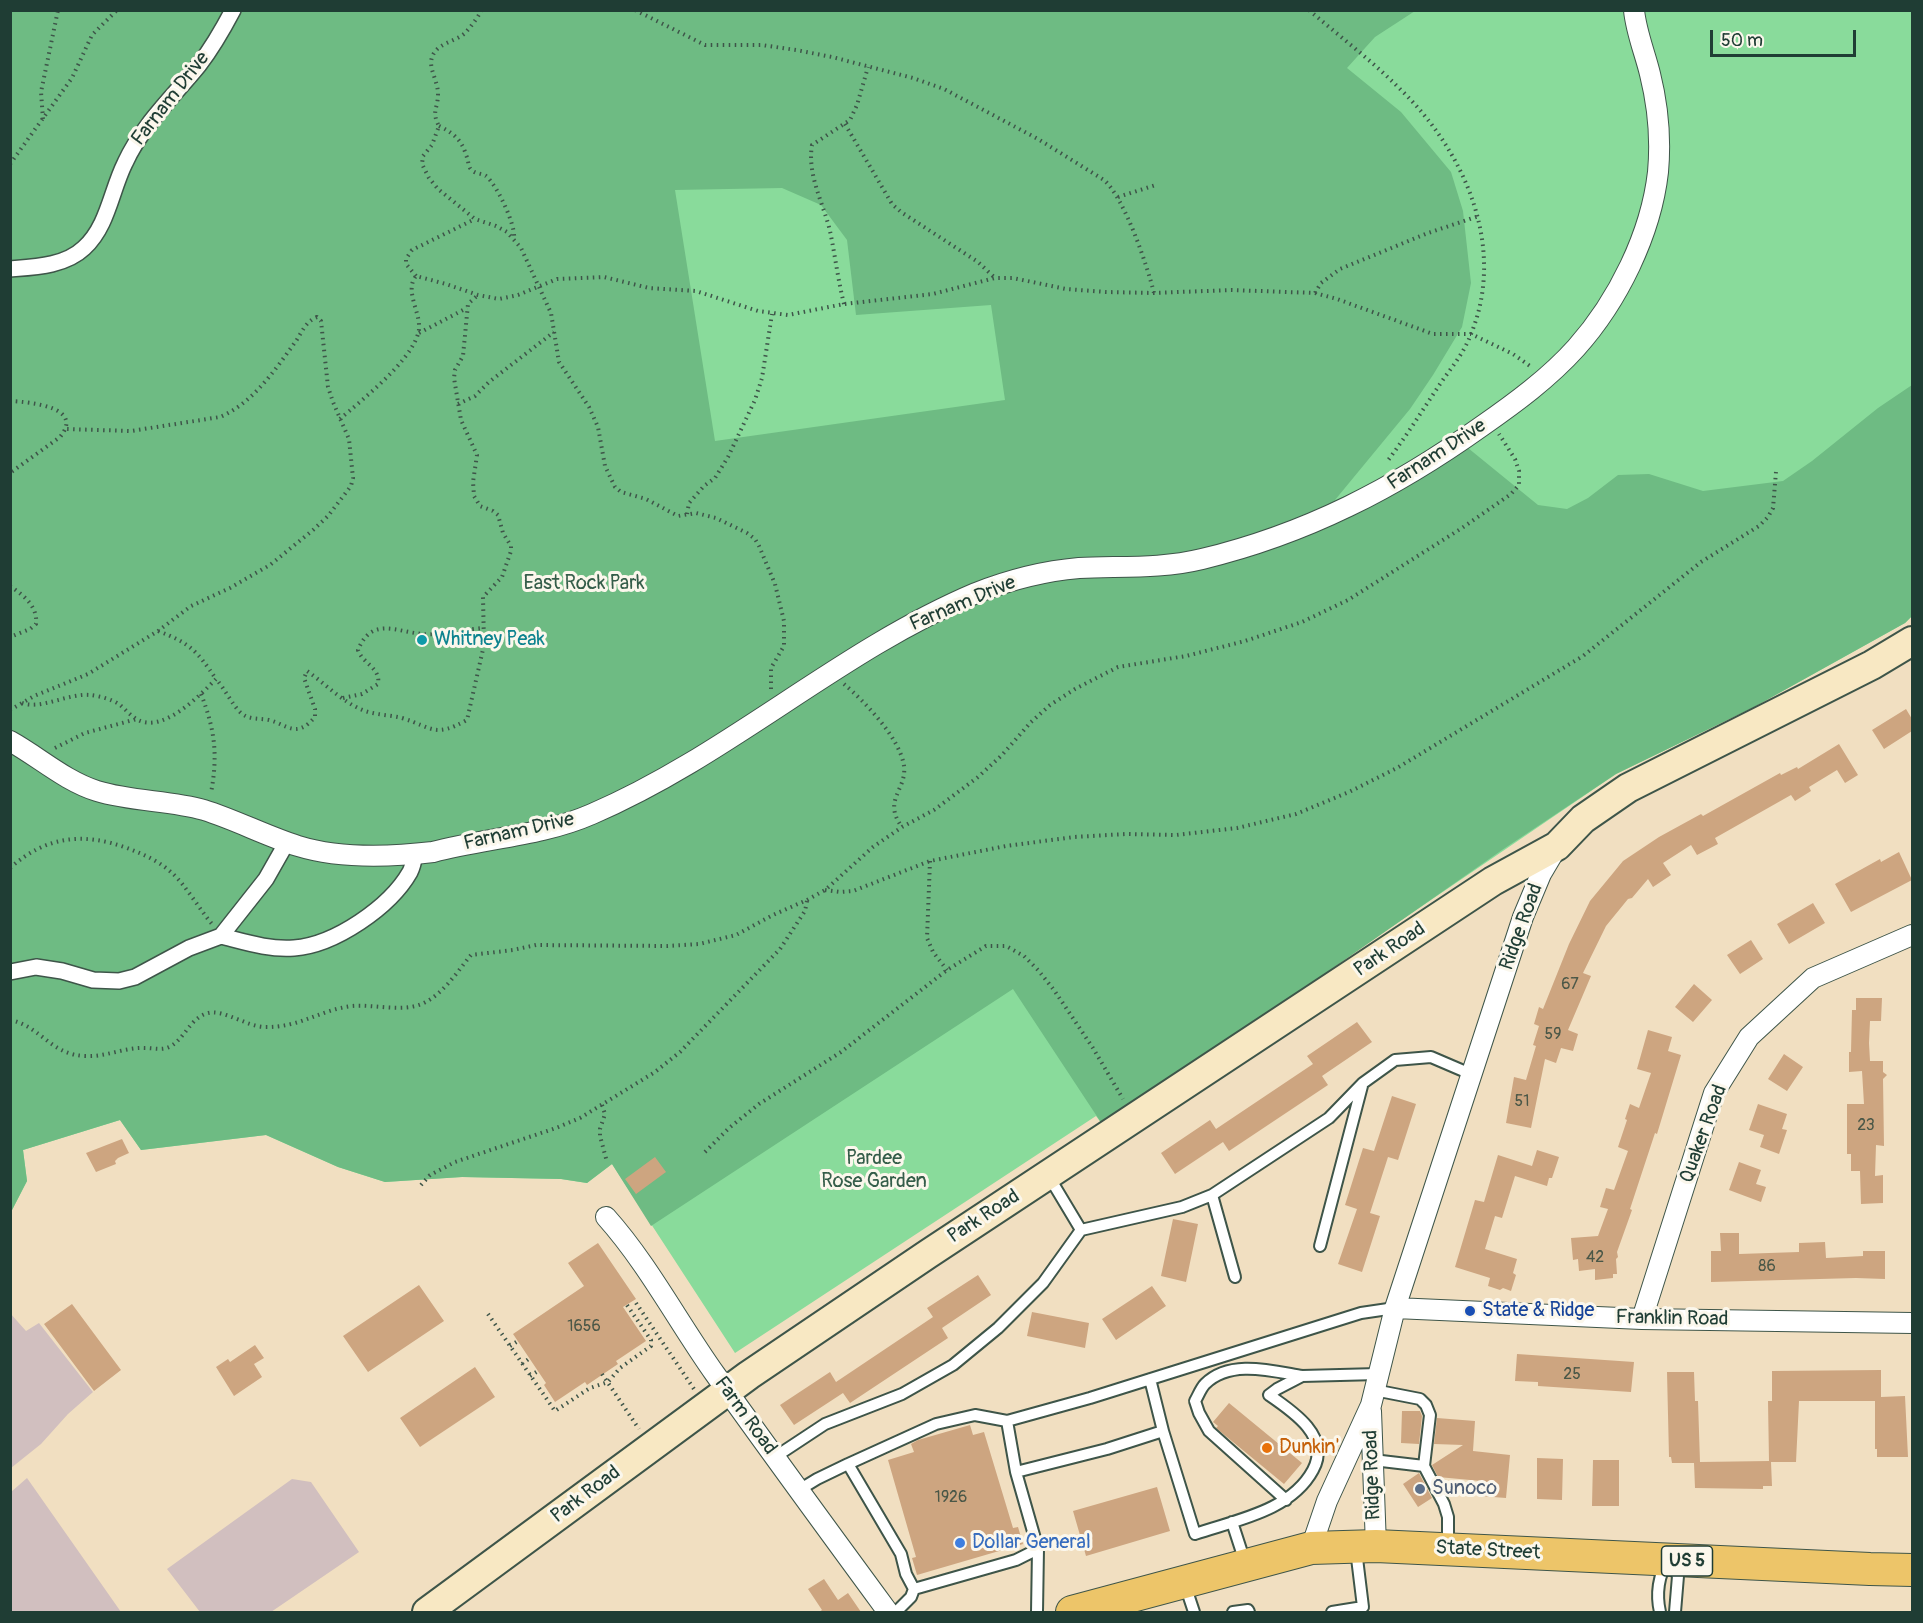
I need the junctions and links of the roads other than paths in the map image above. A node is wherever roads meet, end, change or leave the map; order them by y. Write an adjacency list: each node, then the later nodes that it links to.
1 (233, 10): 3 (street, Farnam Drive)
2 (1632, 12): 8 (street, Farnam Drive)
3 (10, 269)
4 (1912, 641): 7 (main road, Ridge Road)
5 (10, 741): 6 (street, Farnam Drive)
6 (286, 842): 8 (street, Farnam Drive); 10 (street)
7 (1557, 846): 12 (street, Ridge Road); 14 (main road, Park Road)
8 (415, 854): 10 (street)
9 (1912, 935): 21 (street, Quaker Road)
10 (221, 936): 11 (street)
11 (10, 972)
12 (1473, 1075): 13 (lane); 20 (street, Ridge Road)
13 (1363, 1083): 15 (lane); 18 (lane)
14 (1048, 1175): 17 (lane); 27 (main road, Park Road)
15 (1212, 1195): 17 (lane); 19 (lane)
16 (606, 1217): 27 (street, Farm Road)
17 (1081, 1230): 31 (lane)
18 (1320, 1246)
19 (1235, 1277)
20 (1395, 1308): 21 (street, Franklin Road); 23 (lane); 28 (street, Ridge Road)
21 (1642, 1319): 22 (street, Franklin Road)
22 (1912, 1323)
23 (1228, 1355): 24 (lane); 26 (lane)
24 (1232, 1371): 25 (lane); 37 (lane)
25 (1302, 1376): 28 (lane); 37 (lane)
26 (1150, 1379): 29 (lane); 30 (lane)
27 (727, 1390): 31 (street, Farm Road); 48 (main road, Park Road)
28 (1375, 1390): 32 (street, Ridge Road); 34 (lane); 40 (street, Ridge Road)
29 (1007, 1421): 33 (lane); 35 (lane)
30 (1163, 1431): 35 (lane); 38 (lane)
31 (775, 1457): 36 (street, Farm Road)
32 (1373, 1460): 34 (lane); 39 (street, Ridge Road)
33 (848, 1464): 36 (lane); 47 (lane)
34 (1424, 1466): 42 (lane)
35 (1016, 1472): 41 (lane)
36 (799, 1490): 49 (street, Farm Road)
37 (1286, 1500): 38 (lane)
38 (1232, 1522): 44 (lane)
39 (1366, 1546): 40 (main road, State Street / US 5); 42 (main road, State Street / US 5); 56 (lane)
40 (1311, 1548): 44 (main road, State Street / US 5)
41 (1038, 1549): 47 (lane); 51 (lane)
42 (1448, 1550): 43 (main road, State Street / US 5)
43 (1670, 1560): 45 (main road, State Street / US 5); 57 (lane); 58 (lane)
44 (1246, 1565): 46 (main road, State Street / US 5)
45 (1912, 1570)
46 (1184, 1582): 52 (main road, State Street / US 5); 53 (lane)
47 (914, 1589): 50 (lane)
48 (428, 1612)
49 (888, 1612)
50 (896, 1612)
51 (1037, 1612)
52 (1072, 1612)
53 (1194, 1612)
54 (1233, 1612): 55 (lane)
55 (1249, 1612)
56 (1332, 1612)
57 (1660, 1612)
58 (1675, 1612)

